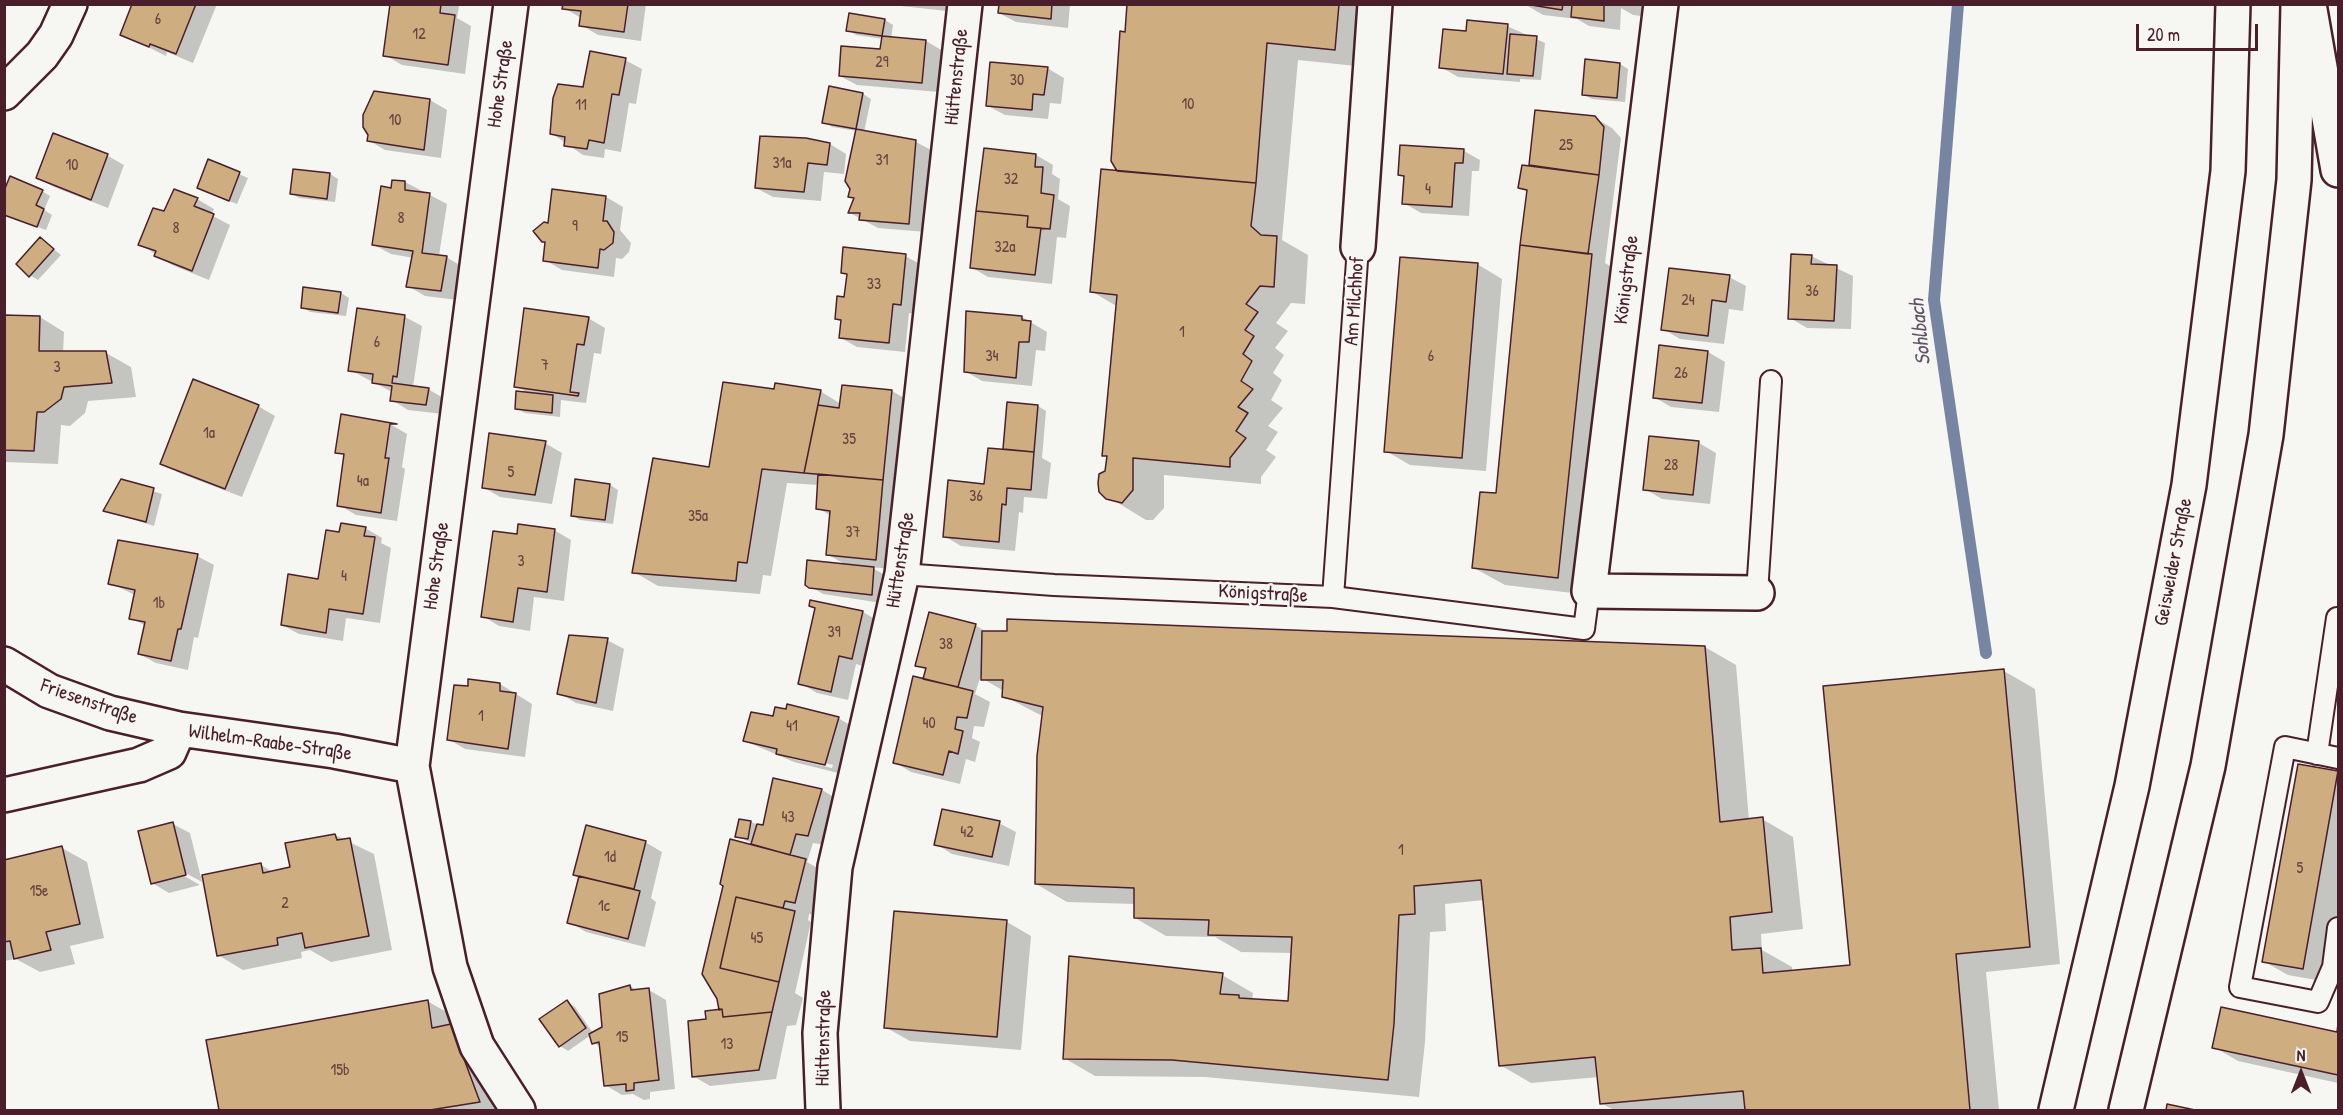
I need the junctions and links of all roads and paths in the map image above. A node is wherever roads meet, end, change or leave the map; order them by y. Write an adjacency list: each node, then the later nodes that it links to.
1 (70, 4): 9 (main road)
2 (511, 4): 22 (main road, Hohe Straße)
3 (965, 4): 13 (main road, Hüttenstraße)
4 (1375, 4): 11 (main road, Am Milchhof)
5 (1661, 4): 14 (main road, Königstraße)
6 (2233, 4): 28 (main road, Geisweider Straße)
7 (2298, 4): 29 (main road)
8 (2308, 4): 10 (main road)
9 (4, 93)
10 (2338, 170)
11 (1358, 247): 16 (lane, Am Milchhof)
12 (1771, 381): 15 (lane)
13 (902, 574): 16 (lane, Königstraße); 27 (main road, Hüttenstraße)
14 (1589, 591): 15 (main road); 16 (lane, Königstraße)
15 (1757, 593)
16 (1333, 597)
17 (2337, 618): 20 (lane)
18 (4, 664): 19 (main road, Friesenstraße)
19 (179, 729): 22 (main road, Wilhelm-Raabe-Straße); 23 (main road, Wilhelm-Raabe-Straße)
20 (2317, 753): 21 (lane); 25 (lane)
21 (2338, 758)
22 (412, 766): 26 (main road, Hohe Straße)
23 (4, 795)
24 (2338, 928): 25 (lane)
25 (2336, 968)
26 (518, 1110)
27 (824, 1110)
28 (2056, 1110)
29 (2126, 1110)

